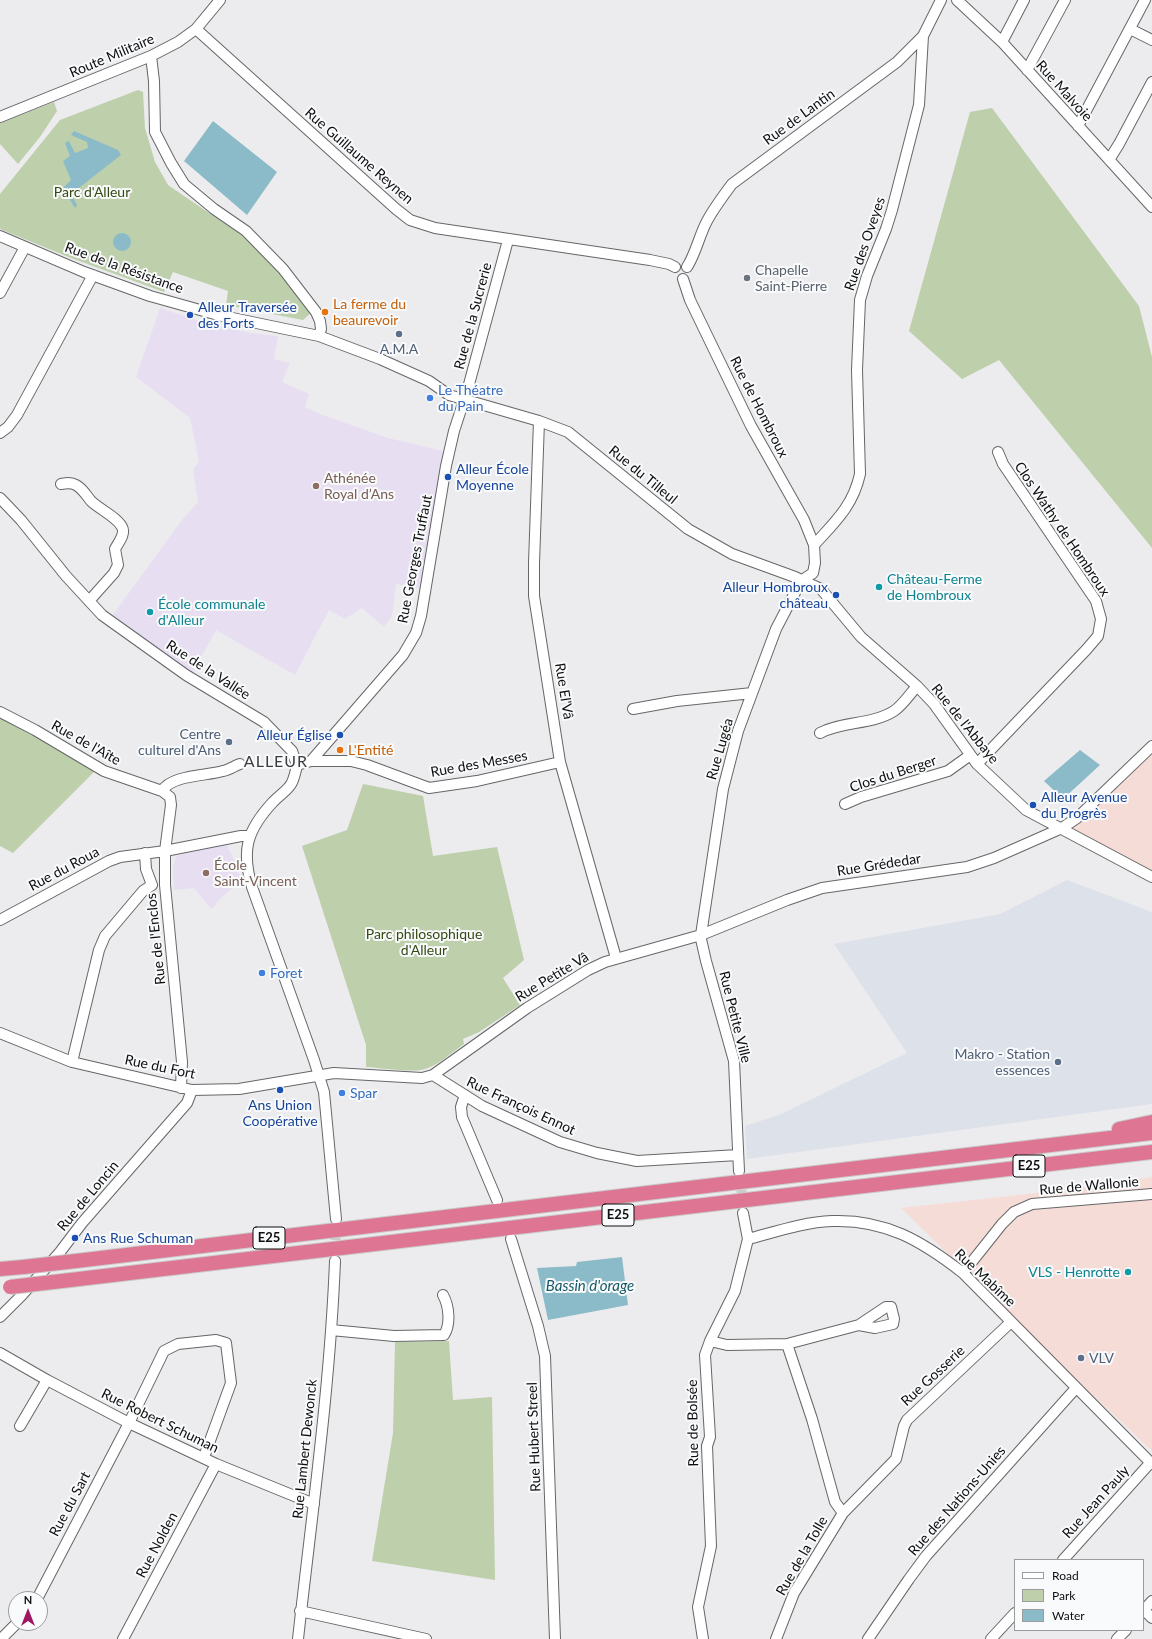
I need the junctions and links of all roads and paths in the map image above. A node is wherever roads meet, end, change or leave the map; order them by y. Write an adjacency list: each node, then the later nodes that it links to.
1 (220, 0): 7 (street, Route Militaire)
2 (941, 0): 9 (street, Rue de Lantin)
3 (957, 0): 11 (street, Rue Malvoie)
4 (1024, 0): 11 (street)
5 (1065, 0): 13 (street)
6 (1146, 0): 8 (street)
7 (196, 29): 12 (street, Route Militaire); 20 (street, Rue Guillaume Reynen)
8 (1130, 29): 10 (street); 16 (street)
9 (923, 36): 23 (street, Rue de Lantin); 34 (street, Rue des Oveyes)
10 (1152, 40)
11 (1002, 42): 13 (street, Rue Malvoie)
12 (151, 56): 15 (street, Route Militaire); 27 (street)
13 (1027, 70): 16 (street, Rue Malvoie)
14 (1152, 82): 17 (street)
15 (0, 117)
16 (1078, 126): 17 (street, Rue Malvoie)
17 (1109, 160): 18 (street, Rue Malvoie)
18 (1151, 202)
19 (0, 236): 21 (street, Rue de la Résistance)
20 (508, 240): 22 (street, Rue Guillaume Reynen); 28 (street, Rue de la Sucrerie)
21 (25, 246): 24 (street, Rue de la Résistance); 26 (street)
22 (675, 267): 23 (street); 25 (street)
23 (687, 268): 25 (street)
24 (93, 275): 27 (street, Rue de la Résistance); 30 (street)
25 (683, 279): 34 (street, Rue de Hombroux)
26 (0, 293)
27 (319, 336): 28 (street, Rue de la Résistance)
28 (464, 399): 29 (street, Rue du Tilleul); 44 (street, Rue Georges Truffaut)
29 (539, 421): 35 (street, Rue du Tilleul); 45 (street, Rue El'Vâ)
30 (0, 433)
31 (998, 452): 47 (street, Clos Wathy de Hombroux)
32 (61, 484): 36 (street)
33 (0, 498): 36 (street, Rue de la Vallée)
34 (814, 545): 35 (street, Rue Lugéa)
35 (801, 581): 37 (street, Rue de l'Abbaye); 38 (street, Rue Lugéa)
36 (89, 601): 48 (street, Rue de la Vallée)
37 (917, 686): 41 (street); 43 (street, Rue de l'Abbaye)
38 (752, 694): 39 (street); 59 (street, Rue Lugéa)
39 (633, 709)
40 (0, 712): 49 (street, Rue de l'Aîte)
41 (820, 733)
42 (1152, 746): 51 (street, Rue Grédedar)
43 (969, 756): 47 (street, Rue de l'Abbaye); 50 (street, Clos du Berger)
44 (311, 761): 45 (street, Rue des Messes); 48 (street, Rue des Messes)
45 (560, 762): 60 (street, Rue El'Vâ)
46 (240, 764): 49 (street)
47 (976, 764): 51 (street, Rue de l'Abbaye)
48 (297, 765): 52 (street)
49 (162, 791): 53 (street, Rue de l'Enclos)
50 (845, 804)
51 (1062, 828): 55 (street, Rue de l'Abbaye); 59 (street, Rue Grédedar)
52 (249, 836): 53 (street, Rue du Roua); 63 (street)
53 (165, 851): 54 (street, Rue du Roua); 57 (street, Rue de l'Enclos)
54 (145, 853): 56 (street); 58 (street, Rue du Roua)
55 (1152, 877)
56 (152, 885): 57 (street); 62 (street)
57 (165, 885): 65 (street, Rue de l'Enclos)
58 (0, 920)
59 (701, 935): 60 (street, Rue Petite Vâ); 71 (street, Rue Petite Ville)
60 (616, 958): 64 (street, Rue Petite Vâ)
61 (0, 1033): 62 (street, Rue du Fort)
62 (72, 1062): 65 (street, Rue du Fort)
63 (320, 1076): 64 (street); 66 (street, Rue du Fort); 77 (street)
64 (433, 1076): 67 (street, Rue François Ennot)
65 (181, 1088): 66 (street, Rue du Fort)
66 (192, 1090): 85 (street, Rue de Loncin)
67 (465, 1095): 71 (street, Rue François Ennot); 75 (street)
68 (1152, 1122): 72 (highway)
69 (1152, 1133): 72 (highway, E25)
70 (1152, 1152): 83 (highway, E25, bridge)
71 (738, 1155): 73 (street, Rue Petite Ville)
72 (947, 1158): 81 (highway, E25, bridge)
73 (739, 1171)
74 (1152, 1194): 82 (street, Rue de Wallonie)
75 (497, 1200)
76 (743, 1213): 79 (street, Rue de Bolsée)
77 (336, 1219)
78 (511, 1239): 115 (street, Rue Hubert Streel)
79 (748, 1239): 82 (street, Rue Mabîme); 89 (street, Rue de Bolsée)
80 (335, 1261): 88 (street, Rue Lambert Dewonck)
81 (0, 1269)
82 (963, 1273): 86 (street, Rue Mabîme)
83 (5, 1287)
84 (443, 1295): 88 (street)
85 (0, 1317)
86 (1011, 1322): 93 (street, Rue Mabîme); 100 (street, Rue Gosserie)
87 (859, 1325): 90 (street)
88 (331, 1330): 99 (street, Rue Lambert Dewonck)
89 (710, 1341): 90 (street); 116 (street, Rue de Bolsée)
90 (787, 1344): 100 (street, Rue de la Tolle)
91 (0, 1353): 92 (street, Rue Robert Schuman)
92 (47, 1380): 94 (street, Rue Robert Schuman); 95 (street)
93 (1076, 1388): 97 (street, Rue Mabîme); 118 (street, Rue des Nations-Unies)
94 (129, 1423): 96 (street, Rue Robert Schuman); 96 (street, Rue du Sart); 102 (street, Rue du Sart)
95 (20, 1426)
96 (204, 1458): 98 (street, Rue Robert Schuman)
97 (1151, 1463): 101 (street, Rue Jean Pauly)
98 (216, 1464): 99 (street, Rue Robert Schuman); 112 (street, Rue Nolden)
99 (314, 1504): 105 (street, Rue Lambert Dewonck)
100 (843, 1513): 117 (street, Rue de la Tolle)
101 (1064, 1559)
102 (41, 1591)
103 (1152, 1601): 104 (street)
104 (1144, 1609)
105 (300, 1611): 113 (street, Rue Lambert Dewonck); 114 (street)
106 (1144, 1611): 108 (street)
107 (1014, 1614): 119 (street)
108 (1152, 1618)
109 (8, 1631): 111 (street)
110 (1125, 1631): 120 (street)
111 (1, 1638)
112 (123, 1639)
113 (298, 1639)
114 (426, 1639)
115 (555, 1639)
116 (703, 1639)
117 (776, 1639)
118 (868, 1639)
119 (992, 1639)
120 (1117, 1639)

